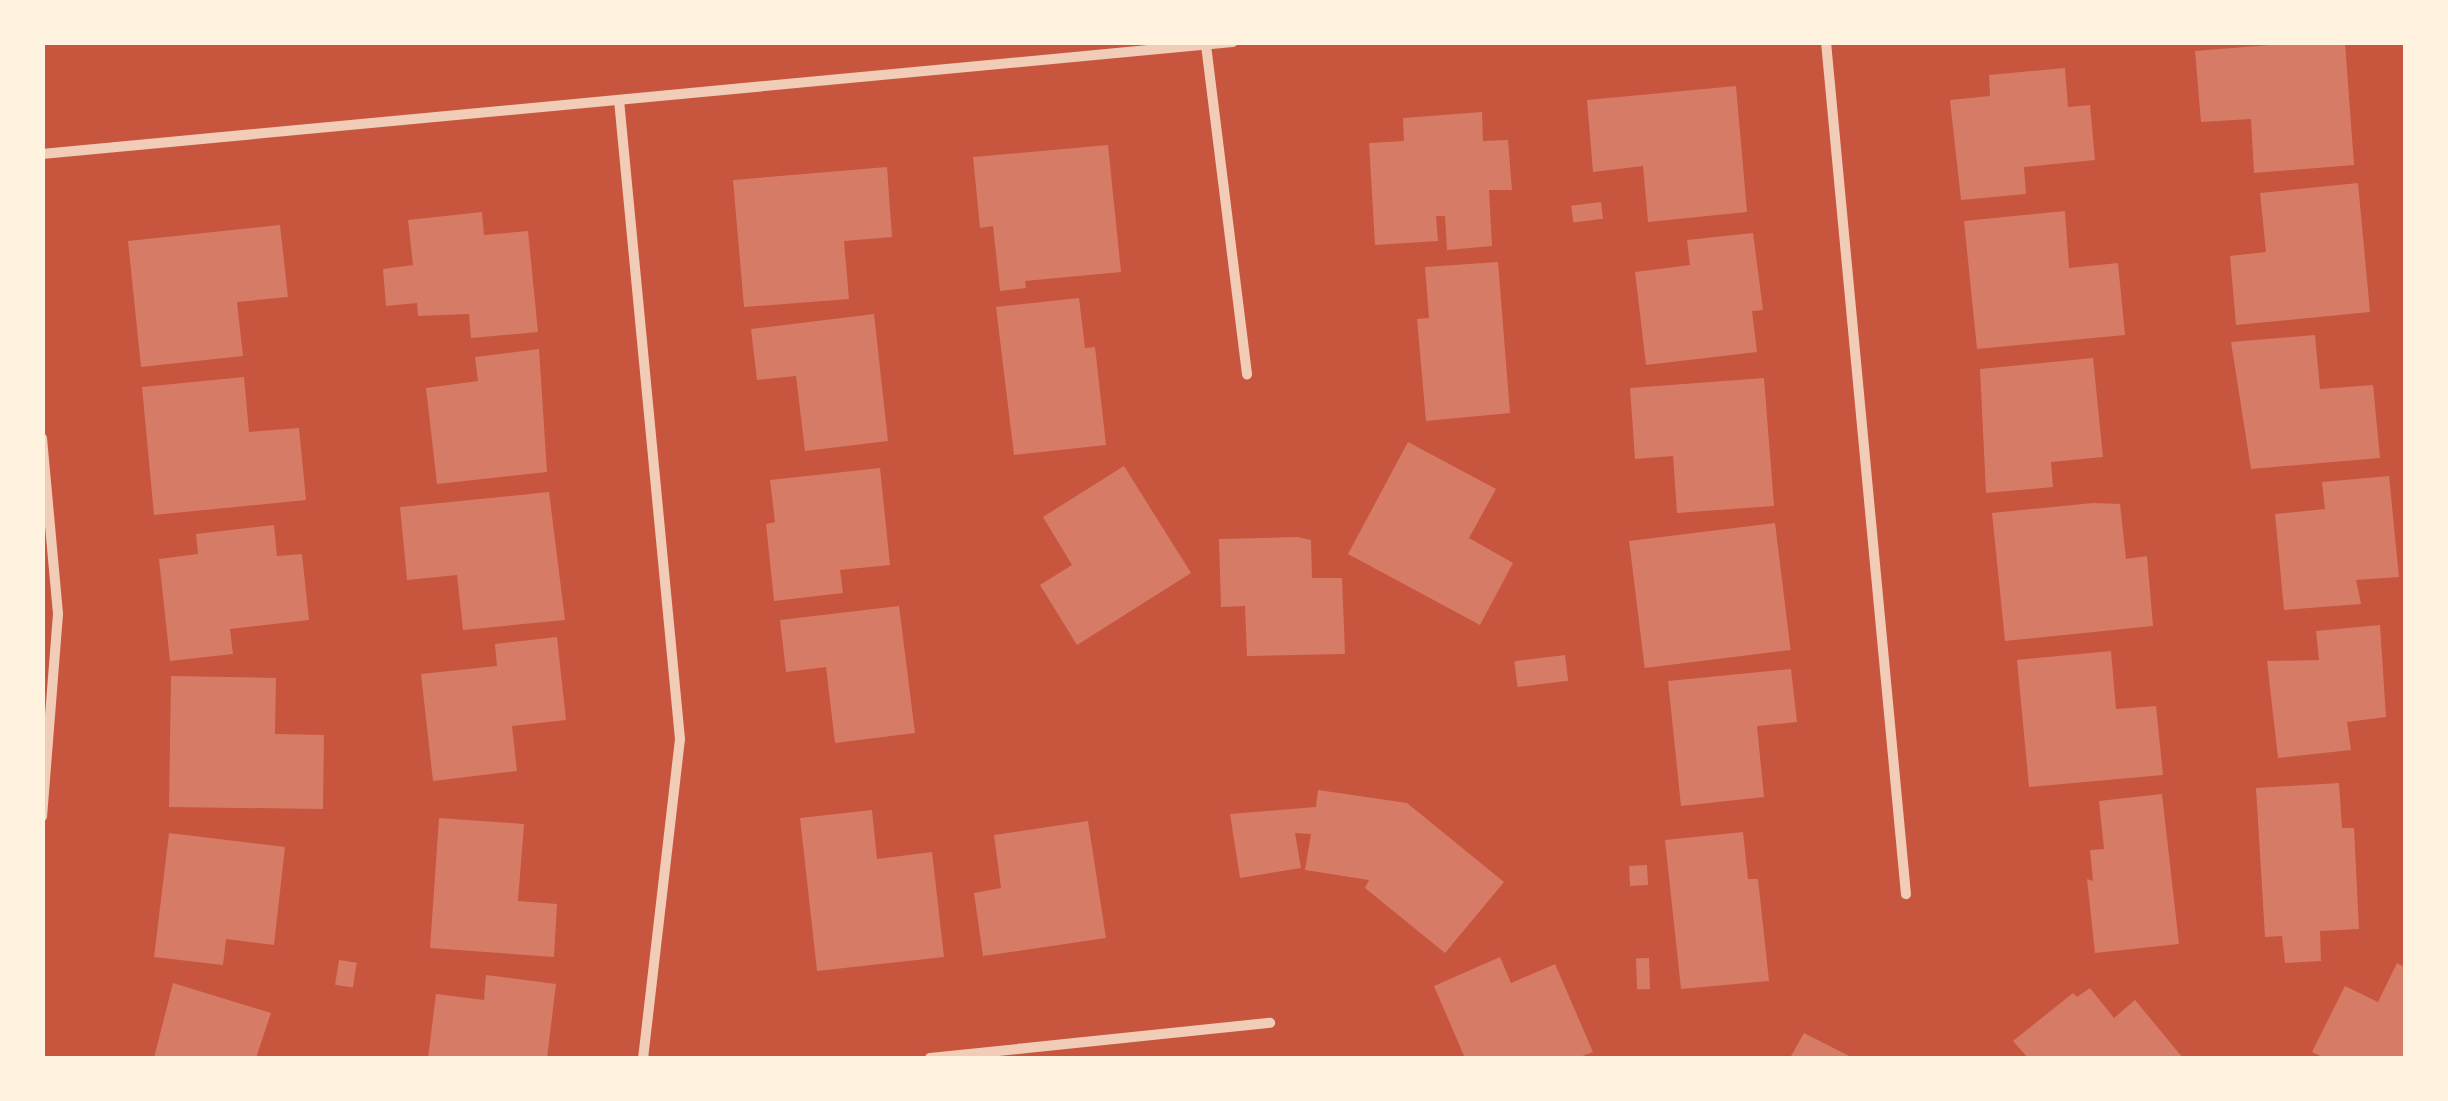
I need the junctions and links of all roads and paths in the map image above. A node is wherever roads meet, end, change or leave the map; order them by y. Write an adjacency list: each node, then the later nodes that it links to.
1 (1233, 42): 3 (street)
2 (1826, 42): 9 (street)
3 (1206, 45): 4 (street); 6 (street)
4 (619, 100): 5 (street); 11 (street)
5 (42, 154)
6 (1247, 374)
7 (42, 438): 8 (street)
8 (42, 816)
9 (1906, 894)
10 (1270, 1023): 12 (street)
11 (643, 1058)
12 (930, 1058)

